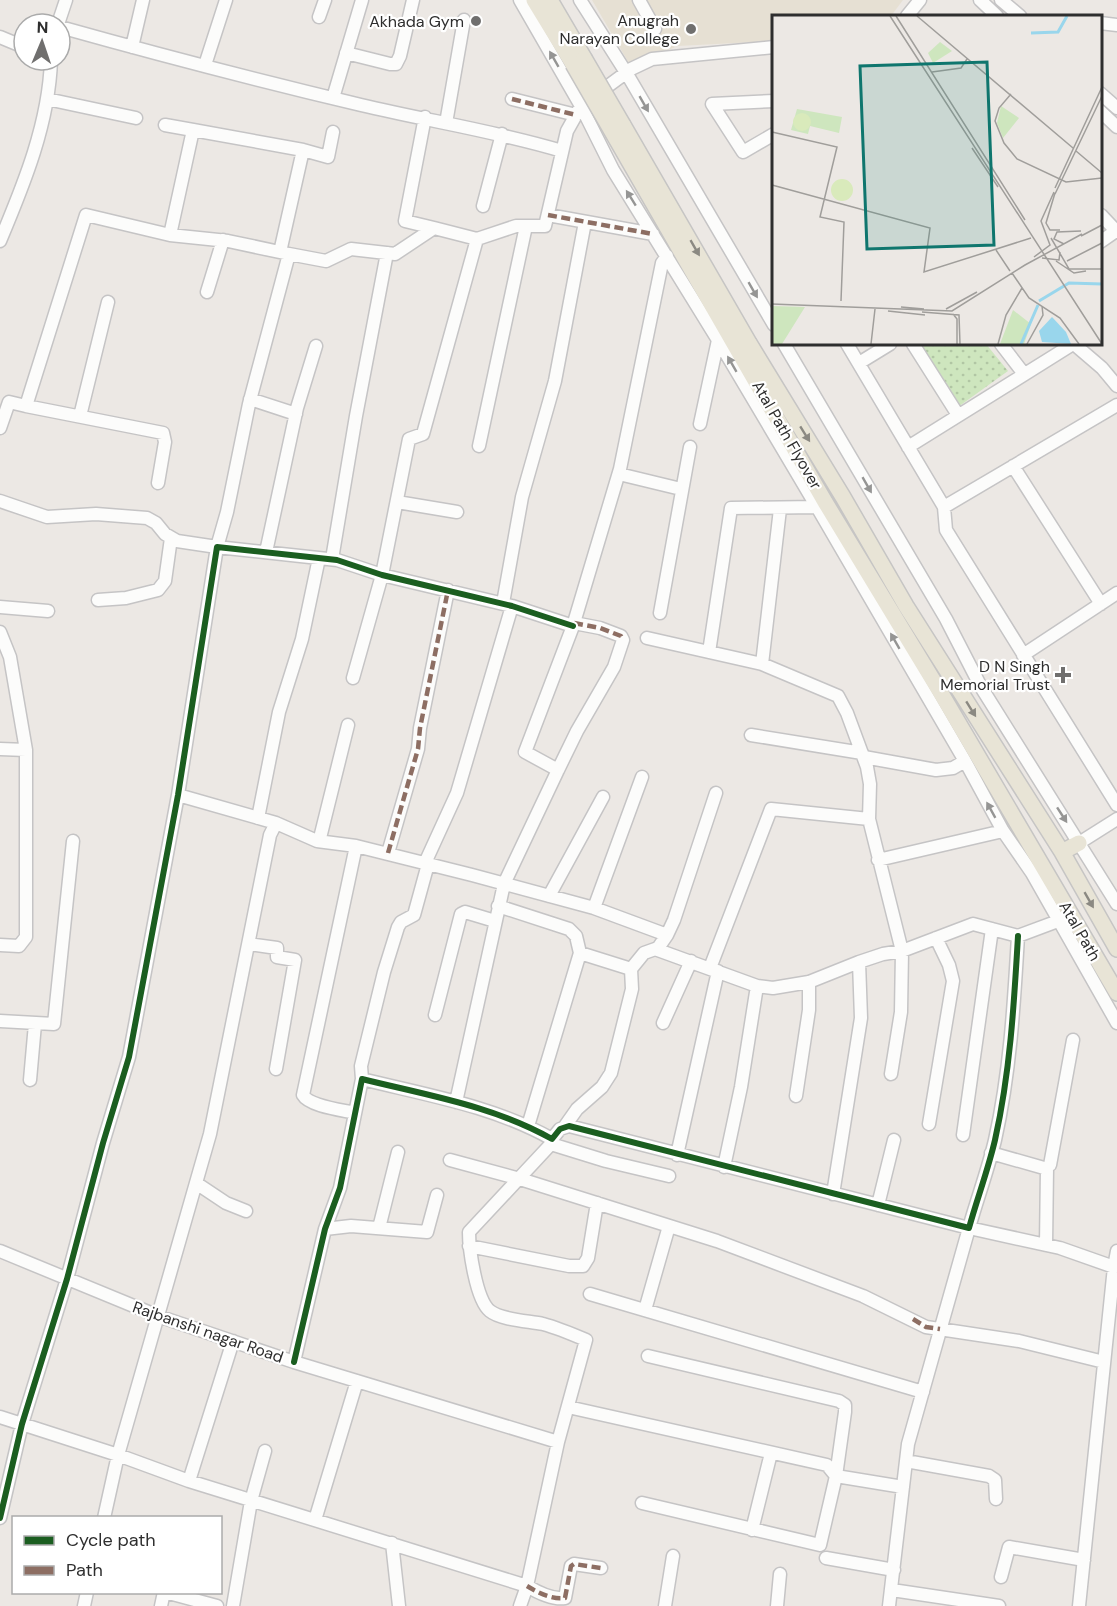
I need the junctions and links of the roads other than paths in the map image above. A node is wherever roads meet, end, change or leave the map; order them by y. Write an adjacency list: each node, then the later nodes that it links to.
1 (143, 0): 23 (street)
2 (226, 0): 27 (street)
3 (325, 0): 17 (street)
4 (362, 0): 25 (street)
5 (413, 0): 25 (street)
6 (520, 0): 36 (street, one-way to 6)
7 (534, 0): 26 (main road, Atal Path Flyover)
8 (550, 0): 26 (main road, Atal Path Flyover)
9 (580, 0): 29 (street)
10 (639, 0): 22 (street)
11 (920, 0): 14 (street)
12 (980, 0): 15 (street)
13 (1001, 0): 16 (street)
14 (908, 15)
15 (996, 15)
16 (1019, 15)
17 (319, 17)
18 (464, 20): 40 (street)
19 (1102, 24): 20 (street)
20 (1117, 25)
21 (72, 29): 23 (street)
22 (655, 29)
23 (132, 47): 27 (street)
24 (772, 47): 29 (street)
25 (346, 52): 31 (street)
26 (578, 61): 44 (main road, Atal Path Flyover, bridge)
27 (205, 65): 31 (street)
28 (50, 72): 32 (street)
29 (627, 74): 36 (street); 68 (street, one-way to 68)
30 (1102, 94): 35 (street)
31 (333, 98): 38 (street)
32 (47, 99): 39 (street); 62 (street)
33 (512, 99): 36 (street)
34 (772, 101): 47 (street)
35 (1117, 108)
36 (578, 111): 49 (street); 57 (street, one-way to 36)
37 (1102, 112): 42 (street)
38 (424, 117): 40 (street); 55 (street)
39 (135, 118)
40 (446, 123): 46 (street)
41 (165, 125): 43 (street)
42 (1117, 127)
43 (193, 130): 48 (street); 58 (street)
44 (619, 130): 144 (main road, Atal Path Flyover, one-way to 144); 148 (main road, Atal Path Flyover)
45 (333, 132): 48 (street)
46 (502, 134): 49 (street); 50 (street)
47 (772, 135)
48 (303, 150): 63 (street)
49 (562, 151): 51 (street)
50 (483, 207)
51 (548, 215): 53 (street); 54 (street)
52 (1102, 216): 56 (street)
53 (585, 222): 57 (street); 111 (street)
54 (526, 226): 59 (street); 89 (street)
55 (434, 228): 59 (street); 64 (street)
56 (1116, 231): 61 (street)
57 (653, 234): 65 (street)
58 (170, 235): 60 (street); 83 (street)
59 (477, 238): 97 (street)
60 (223, 240): 63 (street); 66 (street)
61 (1102, 241)
62 (0, 242)
63 (285, 253): 64 (street); 81 (street)
64 (387, 253): 106 (street)
65 (667, 256): 69 (street); 93 (street)
66 (207, 292)
67 (108, 302): 86 (street)
68 (772, 322)
69 (718, 340): 87 (street); 98 (street, one-way to 69)
70 (785, 345): 142 (street, one-way to 142)
71 (848, 345): 78 (street)
72 (888, 345): 78 (street)
73 (914, 345): 85 (street)
74 (1002, 345): 79 (street)
75 (1072, 345): 79 (street)
76 (1075, 345): 80 (street)
77 (316, 346): 84 (street)
78 (859, 363): 91 (street)
79 (1024, 374): 85 (street)
80 (1117, 386)
81 (250, 399): 84 (street); 103 (street)
82 (1117, 405): 92 (street)
83 (26, 406): 86 (street); 88 (street)
84 (296, 414): 104 (street)
85 (958, 415): 91 (street)
86 (80, 416): 94 (street)
87 (700, 424)
88 (0, 428)
89 (479, 446)
90 (690, 447): 95 (street)
91 (908, 447): 99 (street)
92 (1013, 466): 99 (street); 112 (street)
93 (619, 474): 95 (street); 116 (street)
94 (158, 483)
95 (681, 489): 115 (street)
96 (0, 501): 102 (street)
97 (397, 502): 101 (street); 107 (street)
98 (817, 507): 100 (street); 128 (street, one-way to 98)
99 (944, 507): 120 (street)
100 (780, 509): 119 (street); 121 (street)
101 (457, 512)
102 (171, 538): 103 (street); 110 (street)
103 (217, 547): 104 (street); 132 (street)
104 (266, 552): 105 (street)
105 (319, 558): 106 (street); 135 (street)
106 (332, 559): 107 (street)
107 (382, 575): 108 (street); 122 (street)
108 (448, 590): 111 (street); 145 (street)
109 (1117, 595): 112 (street)
110 (98, 600)
111 (508, 604): 116 (street); 147 (street)
112 (1101, 604): 120 (street)
113 (0, 607): 114 (street)
114 (48, 610)
115 (660, 613)
116 (574, 621): 129 (street); 129 (street)
117 (0, 632): 126 (street)
118 (647, 638): 119 (street)
119 (709, 652): 121 (street)
120 (1023, 655): 134 (street)
121 (762, 664): 127 (street)
122 (353, 678)
123 (348, 725): 140 (street)
124 (752, 735): 127 (street)
125 (0, 749): 126 (street)
126 (26, 750): 160 (street)
127 (863, 755): 128 (street); 136 (street)
128 (965, 760): 139 (street, one-way to 128)
129 (558, 770): 149 (street)
130 (642, 777): 152 (street)
131 (716, 793): 159 (street)
132 (178, 795): 135 (street); 213 (street)
133 (603, 797): 150 (street)
134 (1117, 805)
135 (258, 818): 138 (street)
136 (869, 819): 146 (street); 166 (street)
137 (1117, 819): 142 (street)
138 (273, 828): 140 (street); 158 (street)
139 (1003, 831): 146 (street); 148 (street)
140 (317, 841): 143 (street)
141 (73, 842): 175 (street)
142 (1079, 843): 144 (main road); 151 (street)
143 (355, 850): 145 (street); 183 (street)
144 (1062, 852): 161 (main road, Atal Path, one-way to 161)
145 (388, 854): 147 (street)
146 (878, 860): 162 (street)
147 (426, 868): 149 (street); 179 (street)
148 (1038, 871): 154 (street); 170 (main road, Atal Path)
149 (501, 895): 150 (street); 153 (street); 163 (street)
150 (549, 896): 152 (street)
151 (1117, 904)
152 (594, 908): 159 (street)
153 (495, 921): 171 (street); 182 (street)
154 (1058, 921): 156 (street); 174 (street)
155 (992, 929): 156 (street); 157 (street); 187 (street)
156 (1018, 936): 191 (street)
157 (936, 938): 162 (street); 184 (street)
158 (249, 944): 177 (street); 198 (street)
159 (661, 944): 164 (street); 167 (street)
160 (0, 945)
161 (1117, 949)
162 (902, 951): 165 (street); 178 (street)
163 (580, 953): 167 (street); 185 (street)
164 (691, 961): 166 (street); 173 (street)
165 (859, 962): 168 (street); 199 (street)
166 (714, 964): 169 (street); 192 (street)
167 (631, 969): 186 (street)
168 (809, 982): 169 (street); 181 (street)
169 (757, 986): 194 (street)
170 (1117, 993)
171 (435, 1014)
172 (0, 1021): 175 (street)
173 (663, 1023)
174 (1117, 1023)
175 (35, 1024): 180 (street)
176 (1073, 1040): 195 (street)
177 (276, 1068)
178 (891, 1074)
179 (362, 1079): 182 (street); 183 (street)
180 (30, 1080)
181 (796, 1096)
182 (456, 1102): 185 (street)
183 (355, 1113): 207 (street)
184 (928, 1124)
185 (528, 1126): 189 (street)
186 (565, 1126): 189 (street); 192 (street)
187 (963, 1135)
188 (894, 1140): 202 (street)
189 (552, 1142): 196 (street); 197 (street)
190 (398, 1152): 205 (street)
191 (991, 1153): 195 (street); 206 (street)
192 (677, 1155): 194 (street)
193 (450, 1160): 197 (street)
194 (724, 1167): 199 (street)
195 (1047, 1168): 208 (street)
196 (669, 1176)
197 (520, 1179): 201 (street); 209 (street)
198 (196, 1183): 203 (street); 216 (street)
199 (833, 1194): 202 (street)
200 (437, 1195): 205 (street)
201 (597, 1203): 204 (street); 209 (street)
202 (878, 1205): 206 (street)
203 (246, 1211)
204 (669, 1226): 215 (street); 217 (street)
205 (379, 1228): 207 (street)
206 (969, 1228): 208 (street); 217 (street)
207 (325, 1229): 220 (street)
208 (1046, 1245): 212 (street)
209 (469, 1246): 224 (street)
210 (0, 1251): 213 (street, Rajbanshi nagar Road)
211 (1117, 1251): 212 (street)
212 (1114, 1267): 221 (street)
213 (68, 1279): 216 (street, Rajbanshi nagar Road); 226 (street)
214 (590, 1294): 215 (street)
215 (645, 1310): 223 (street)
216 (158, 1316): 218 (street, Rajbanshi nagar Road); 230 (street)
217 (940, 1329): 221 (street); 223 (street)
218 (233, 1341): 220 (street, Rajbanshi nagar Road); 233 (street)
219 (648, 1356): 232 (street)
220 (294, 1362): 222 (street, Rajbanshi nagar Road)
221 (1104, 1362): 245 (street)
222 (357, 1381): 227 (street, Rajbanshi nagar Road); 240 (street)
223 (923, 1392): 231 (street)
224 (568, 1407): 227 (street); 229 (street)
225 (0, 1417): 226 (street)
226 (22, 1424): 230 (street); 239 (street)
227 (558, 1442): 250 (street)
228 (265, 1451): 236 (street)
229 (771, 1453): 232 (street); 241 (street)
230 (118, 1455): 233 (street); 238 (street)
231 (906, 1461): 234 (street); 235 (street)
232 (836, 1476): 234 (street); 241 (street)
233 (189, 1482): 236 (street)
234 (903, 1487): 247 (street)
235 (996, 1499)
236 (251, 1501): 240 (street); 254 (street)
237 (642, 1503): 241 (street)
238 (104, 1516)
239 (0, 1518)
240 (315, 1520): 242 (street)
241 (752, 1530)
242 (392, 1543): 250 (street); 255 (street)
243 (673, 1556): 257 (street)
244 (826, 1558): 247 (street)
245 (1084, 1560): 249 (street); 261 (street)
246 (601, 1568): 250 (street)
247 (894, 1570): 251 (street)
248 (780, 1574): 258 (street)
249 (1001, 1577)
250 (527, 1586): 256 (street)
251 (892, 1590): 259 (street); 260 (street)
252 (169, 1594): 253 (street)
253 (218, 1606)
254 (233, 1606)
255 (399, 1606)
256 (520, 1606)
257 (665, 1606)
258 (777, 1606)
259 (889, 1606)
260 (999, 1606)
261 (1079, 1606)

